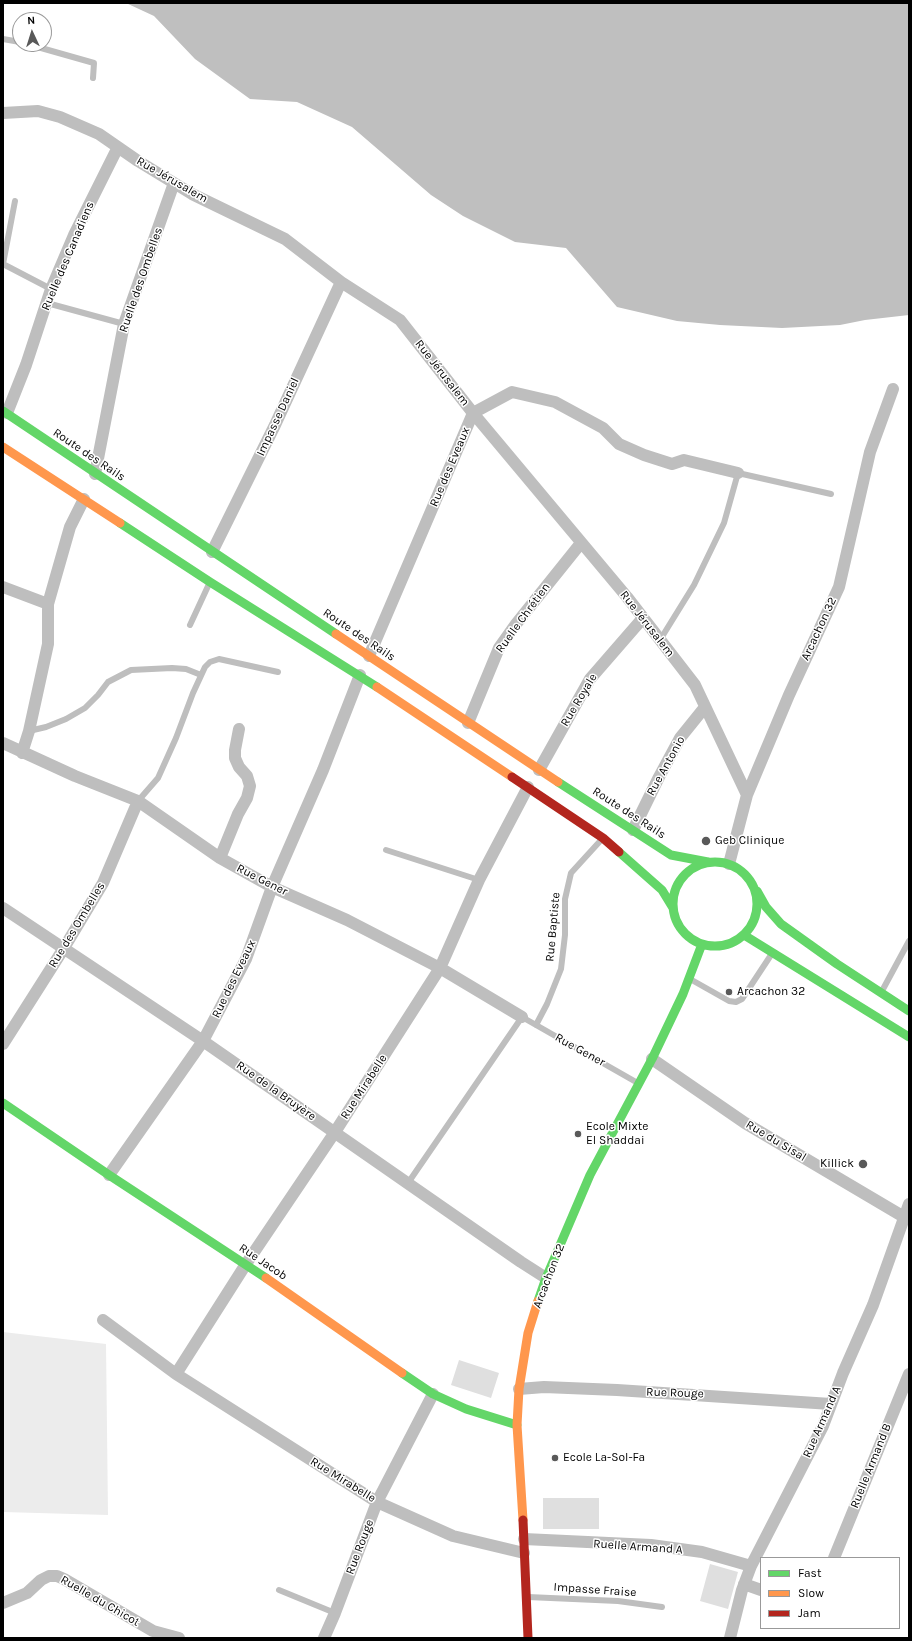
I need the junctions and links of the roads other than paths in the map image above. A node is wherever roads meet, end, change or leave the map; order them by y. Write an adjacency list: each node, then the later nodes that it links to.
1 (52, 51): 2 (lane)
2 (93, 78)
3 (3, 113): 4 (street, Rue Jérusalem)
4 (118, 147): 5 (street, Rue Jérusalem); 9 (street, Ruelle des Canadiens)
5 (174, 183): 8 (street, Rue Jérusalem); 11 (street, Ruelle des Ombelles)
6 (15, 201): 7 (lane)
7 (3, 264): 9 (lane)
8 (341, 282): 14 (street, Rue Jérusalem); 21 (street, Impasse Daniel)
9 (51, 289): 10 (street, Ruelle des Canadiens)
10 (47, 303): 11 (lane); 13 (street, Ruelle des Canadiens)
11 (124, 324): 17 (street, Ruelle des Ombelles)
12 (893, 389): 40 (street, Arcachon 32)
13 (5, 412): 17 (main road, Route des Rails)
14 (473, 413): 16 (street, Rue des Eveaux); 20 (street, Rue Jérusalem); 28 (street, Rue des Eveaux)
15 (3, 447): 19 (main road)
16 (738, 472): 18 (lane); 27 (lane)
17 (95, 474): 21 (main road, Route des Rails)
18 (831, 494)
19 (84, 499): 22 (main road); 24 (street)
20 (581, 543): 25 (street, Rue Jérusalem); 33 (street, Ruelle Chrétien)
21 (212, 552): 28 (main road, Route des Rails)
22 (210, 582): 26 (lane); 31 (main road)
23 (3, 587): 24 (street)
24 (48, 604): 35 (street)
25 (643, 618): 27 (street, Rue Jérusalem); 38 (street, Rue Royale)
26 (190, 625)
27 (660, 640): 32 (street, Rue Jérusalem)
28 (369, 656): 33 (main road, Route des Rails)
29 (278, 672): 30 (lane)
30 (201, 675): 35 (lane); 41 (lane)
31 (360, 675): 39 (main road); 50 (street, Rue des Eveaux)
32 (705, 707): 40 (street, Rue Jérusalem); 42 (street, Rue Antonio)
33 (468, 723): 38 (main road, Route des Rails)
34 (239, 730): 45 (street)
35 (29, 731): 37 (street)
36 (3, 743): 37 (street, Rue Gener)
37 (22, 753): 41 (street, Rue Gener)
38 (539, 770): 42 (main road, Route des Rails)
39 (528, 787): 43 (main road); 48 (street, Rue Mirabelle)
40 (747, 795): 47 (street, Arcachon 32)
41 (138, 801): 45 (street, Rue Gener); 56 (street, Rue des Ombelles)
42 (633, 830): 46 (main road, Route des Rails)
43 (603, 838): 52 (main road); 63 (lane, Rue Baptiste)
44 (386, 850): 48 (lane)
45 (220, 858): 50 (street, Rue Gener)
46 (708, 862): 47 (main road); 52 (main road)
47 (729, 864): 49 (main road)
48 (479, 880): 58 (street, Rue Mirabelle)
49 (751, 880): 53 (main road); 60 (main road)
50 (272, 887): 58 (street, Rue Gener); 65 (street, Rue des Eveaux)
51 (3, 908): 56 (street, Rue de la Bruyère)
52 (673, 908): 55 (main road)
53 (744, 935): 55 (main road); 57 (main road)
54 (909, 941): 60 (lane)
55 (702, 944): 59 (main road, Arcachon 32)
56 (64, 948): 65 (street, Rue de la Bruyère); 66 (street, Rue des Ombelles)
57 (773, 953): 59 (lane); 64 (main road)
58 (440, 968): 62 (street, Rue Gener); 70 (street, Rue Mirabelle)
59 (689, 978): 67 (main road, Arcachon 32)
60 (881, 993): 61 (main road)
61 (909, 1011)
62 (522, 1017): 63 (lane, Rue Gener); 72 (lane)
63 (536, 1025): 68 (lane, Rue Gener)
64 (909, 1037)
65 (203, 1041): 70 (street, Rue de la Bruyère); 71 (street, Rue des Eveaux)
66 (3, 1044)
67 (652, 1059): 68 (main road, Arcachon 32); 74 (street, Rue du Sisal)
68 (638, 1083): 76 (main road, Arcachon 32)
69 (3, 1103): 71 (main road, Rue Jacob)
70 (335, 1132): 72 (street, Rue de la Bruyère); 75 (street, Rue Mirabelle)
71 (109, 1175): 75 (main road, Rue Jacob)
72 (408, 1183): 76 (street, Rue de la Bruyère)
73 (909, 1204): 74 (street, Rue Armand A)
74 (904, 1217): 82 (street, Rue Armand A)
75 (246, 1264): 78 (street, Rue Mirabelle); 81 (main road, Rue Jacob)
76 (546, 1278): 80 (main road, Arcachon 32)
77 (103, 1320): 78 (street, Rue Mirabelle)
78 (176, 1374): 84 (street, Rue Mirabelle)
79 (909, 1374): 87 (street, Ruelle Armand B)
80 (519, 1389): 82 (street, Rue Rouge); 83 (main road, Arcachon 32)
81 (433, 1394): 83 (main road, Rue Jacob); 84 (street, Rue Rouge)
82 (831, 1404): 88 (street, Rue Armand A)
83 (517, 1425): 85 (main road, Arcachon 32)
84 (377, 1502): 86 (street, Rue Mirabelle); 95 (street, Rue Rouge)
85 (524, 1539): 86 (main road, Arcachon 32); 88 (street, Ruelle Armand A)
86 (524, 1553): 92 (main road, Arcachon 32)
87 (834, 1557)
88 (751, 1566): 89 (street, Rue Armand A)
89 (744, 1584): 91 (street); 99 (street, Rue Armand A)
90 (279, 1590): 95 (lane)
91 (760, 1590)
92 (526, 1597): 94 (lane, Impasse Fraise); 98 (main road, Arcachon 32)
93 (3, 1603): 96 (street, Ruelle du Chicot)
94 (662, 1607)
95 (335, 1612): 97 (street, Rue Rouge)
96 (179, 1638)
97 (324, 1638)
98 (528, 1638)
99 (730, 1638)

